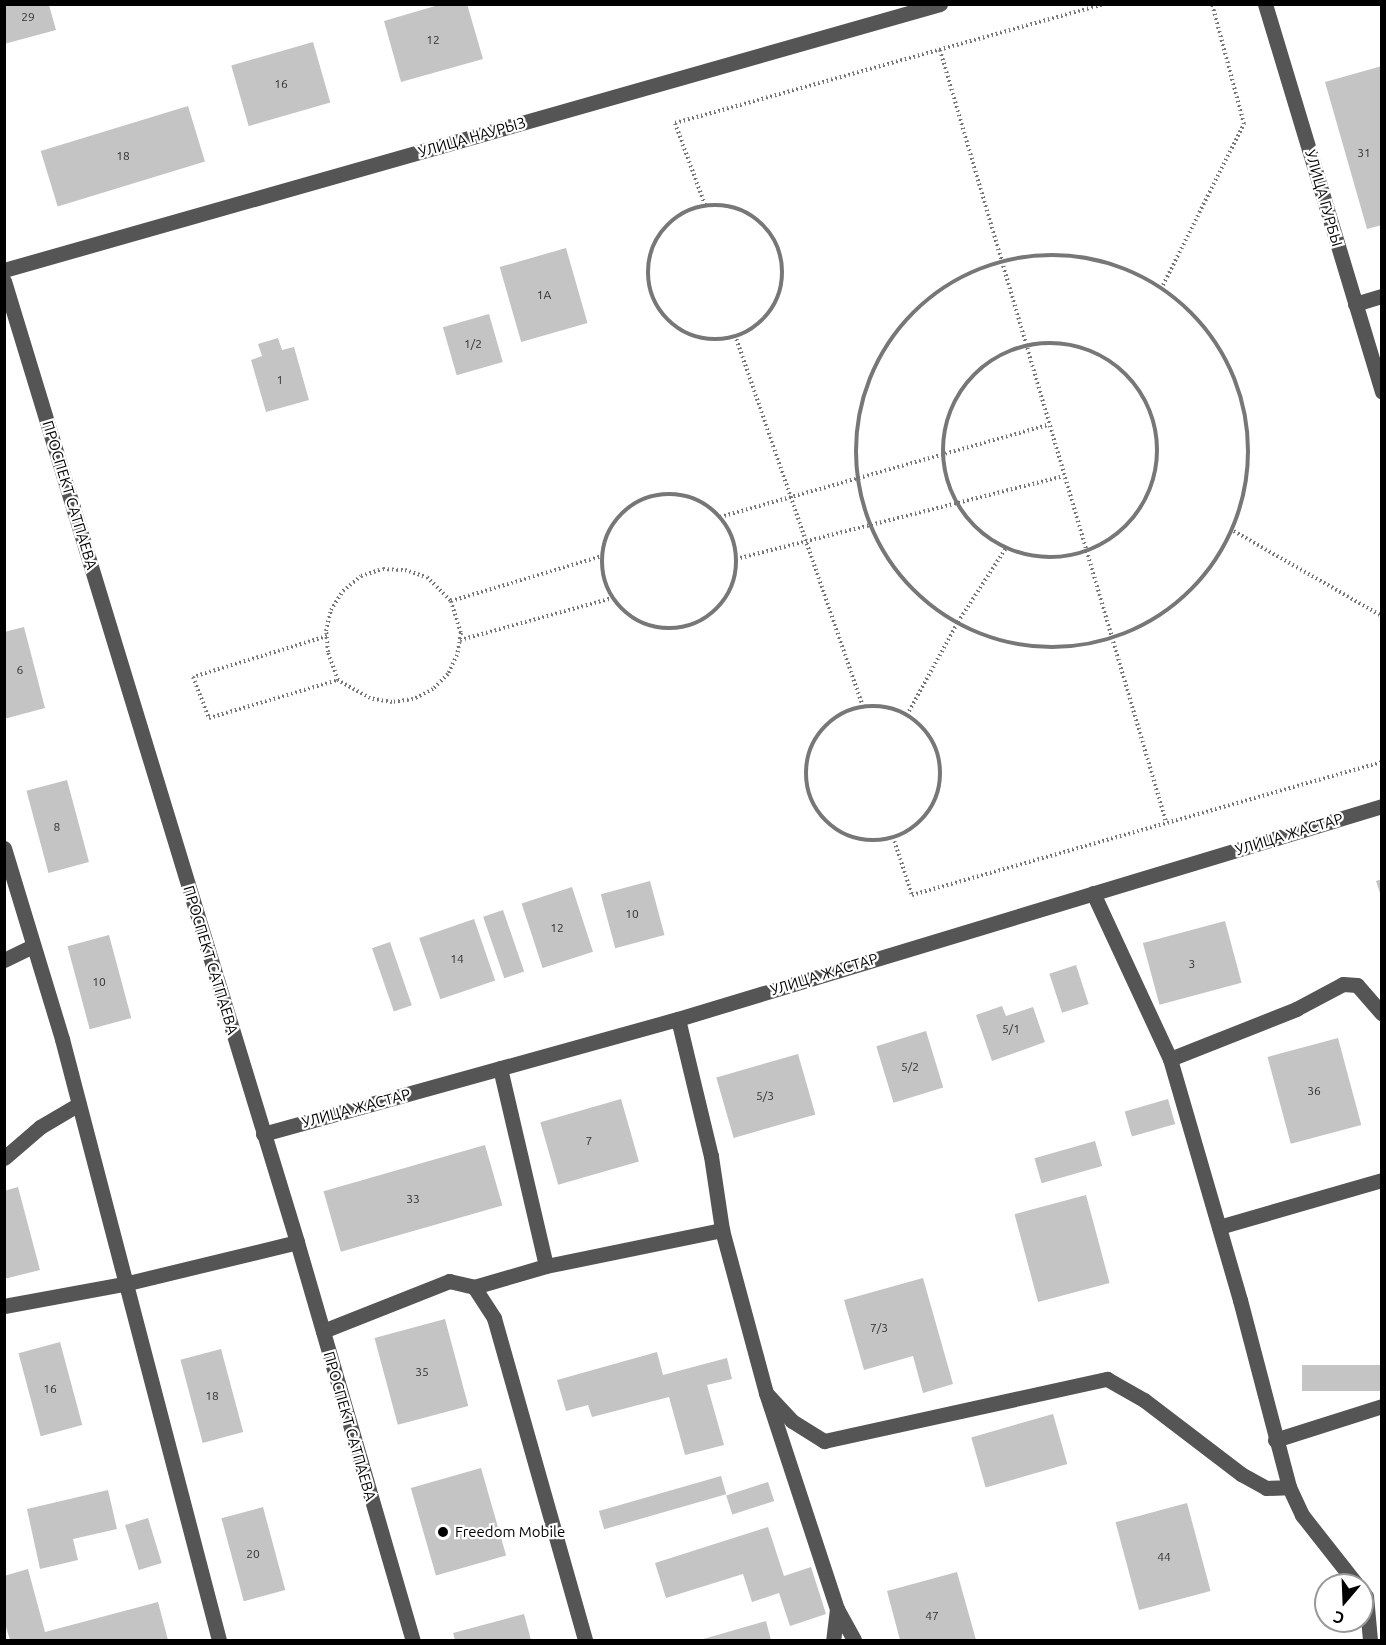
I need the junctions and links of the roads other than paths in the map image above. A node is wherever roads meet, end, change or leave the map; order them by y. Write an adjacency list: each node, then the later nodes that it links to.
1 (940, 4): 3 (street, УЛИЦА НАУРЫЗ)
2 (1265, 4): 6 (street, УЛИЦА ГУРБЫ)
3 (4, 270)
4 (4, 281): 18 (street, ПРОСПЕКТ САТПАЕВА)
5 (1382, 296): 6 (street)
6 (1355, 303): 7 (street, УЛИЦА ГУРБЫ)
7 (1382, 392)
8 (1382, 806): 10 (street, УЛИЦА ЖАСТАР)
9 (4, 848): 11 (street)
10 (1093, 893): 14 (street, УЛИЦА ЖАСТАР); 15 (street)
11 (33, 946): 12 (street); 17 (street)
12 (4, 960)
13 (1382, 1014): 15 (street)
14 (678, 1019): 16 (street, УЛИЦА ЖАСТАР); 22 (street)
15 (1170, 1059): 21 (street)
16 (500, 1068): 18 (street, УЛИЦА ЖАСТАР); 24 (street)
17 (79, 1104): 19 (street); 25 (street)
18 (263, 1134): 23 (street, ПРОСПЕКТ САТПАЕВА)
19 (4, 1158)
20 (1382, 1180): 21 (street)
21 (1219, 1227): 31 (street)
22 (722, 1230): 24 (street); 29 (street)
23 (297, 1242): 25 (street); 28 (street, ПРОСПЕКТ САТПАЕВА)
24 (546, 1266): 26 (street)
25 (124, 1284): 27 (street); 35 (street)
26 (474, 1287): 28 (street); 37 (street)
27 (4, 1306)
28 (323, 1331): 36 (street, ПРОСПЕКТ САТПАЕВА)
29 (766, 1393): 32 (street); 34 (street)
30 (1382, 1406): 31 (street)
31 (1275, 1440): 32 (street)
32 (1289, 1487): 33 (street)
33 (1350, 1573)
34 (837, 1609): 38 (street); 39 (street)
35 (219, 1641)
36 (413, 1641)
37 (585, 1641)
38 (833, 1641)
39 (854, 1641)

